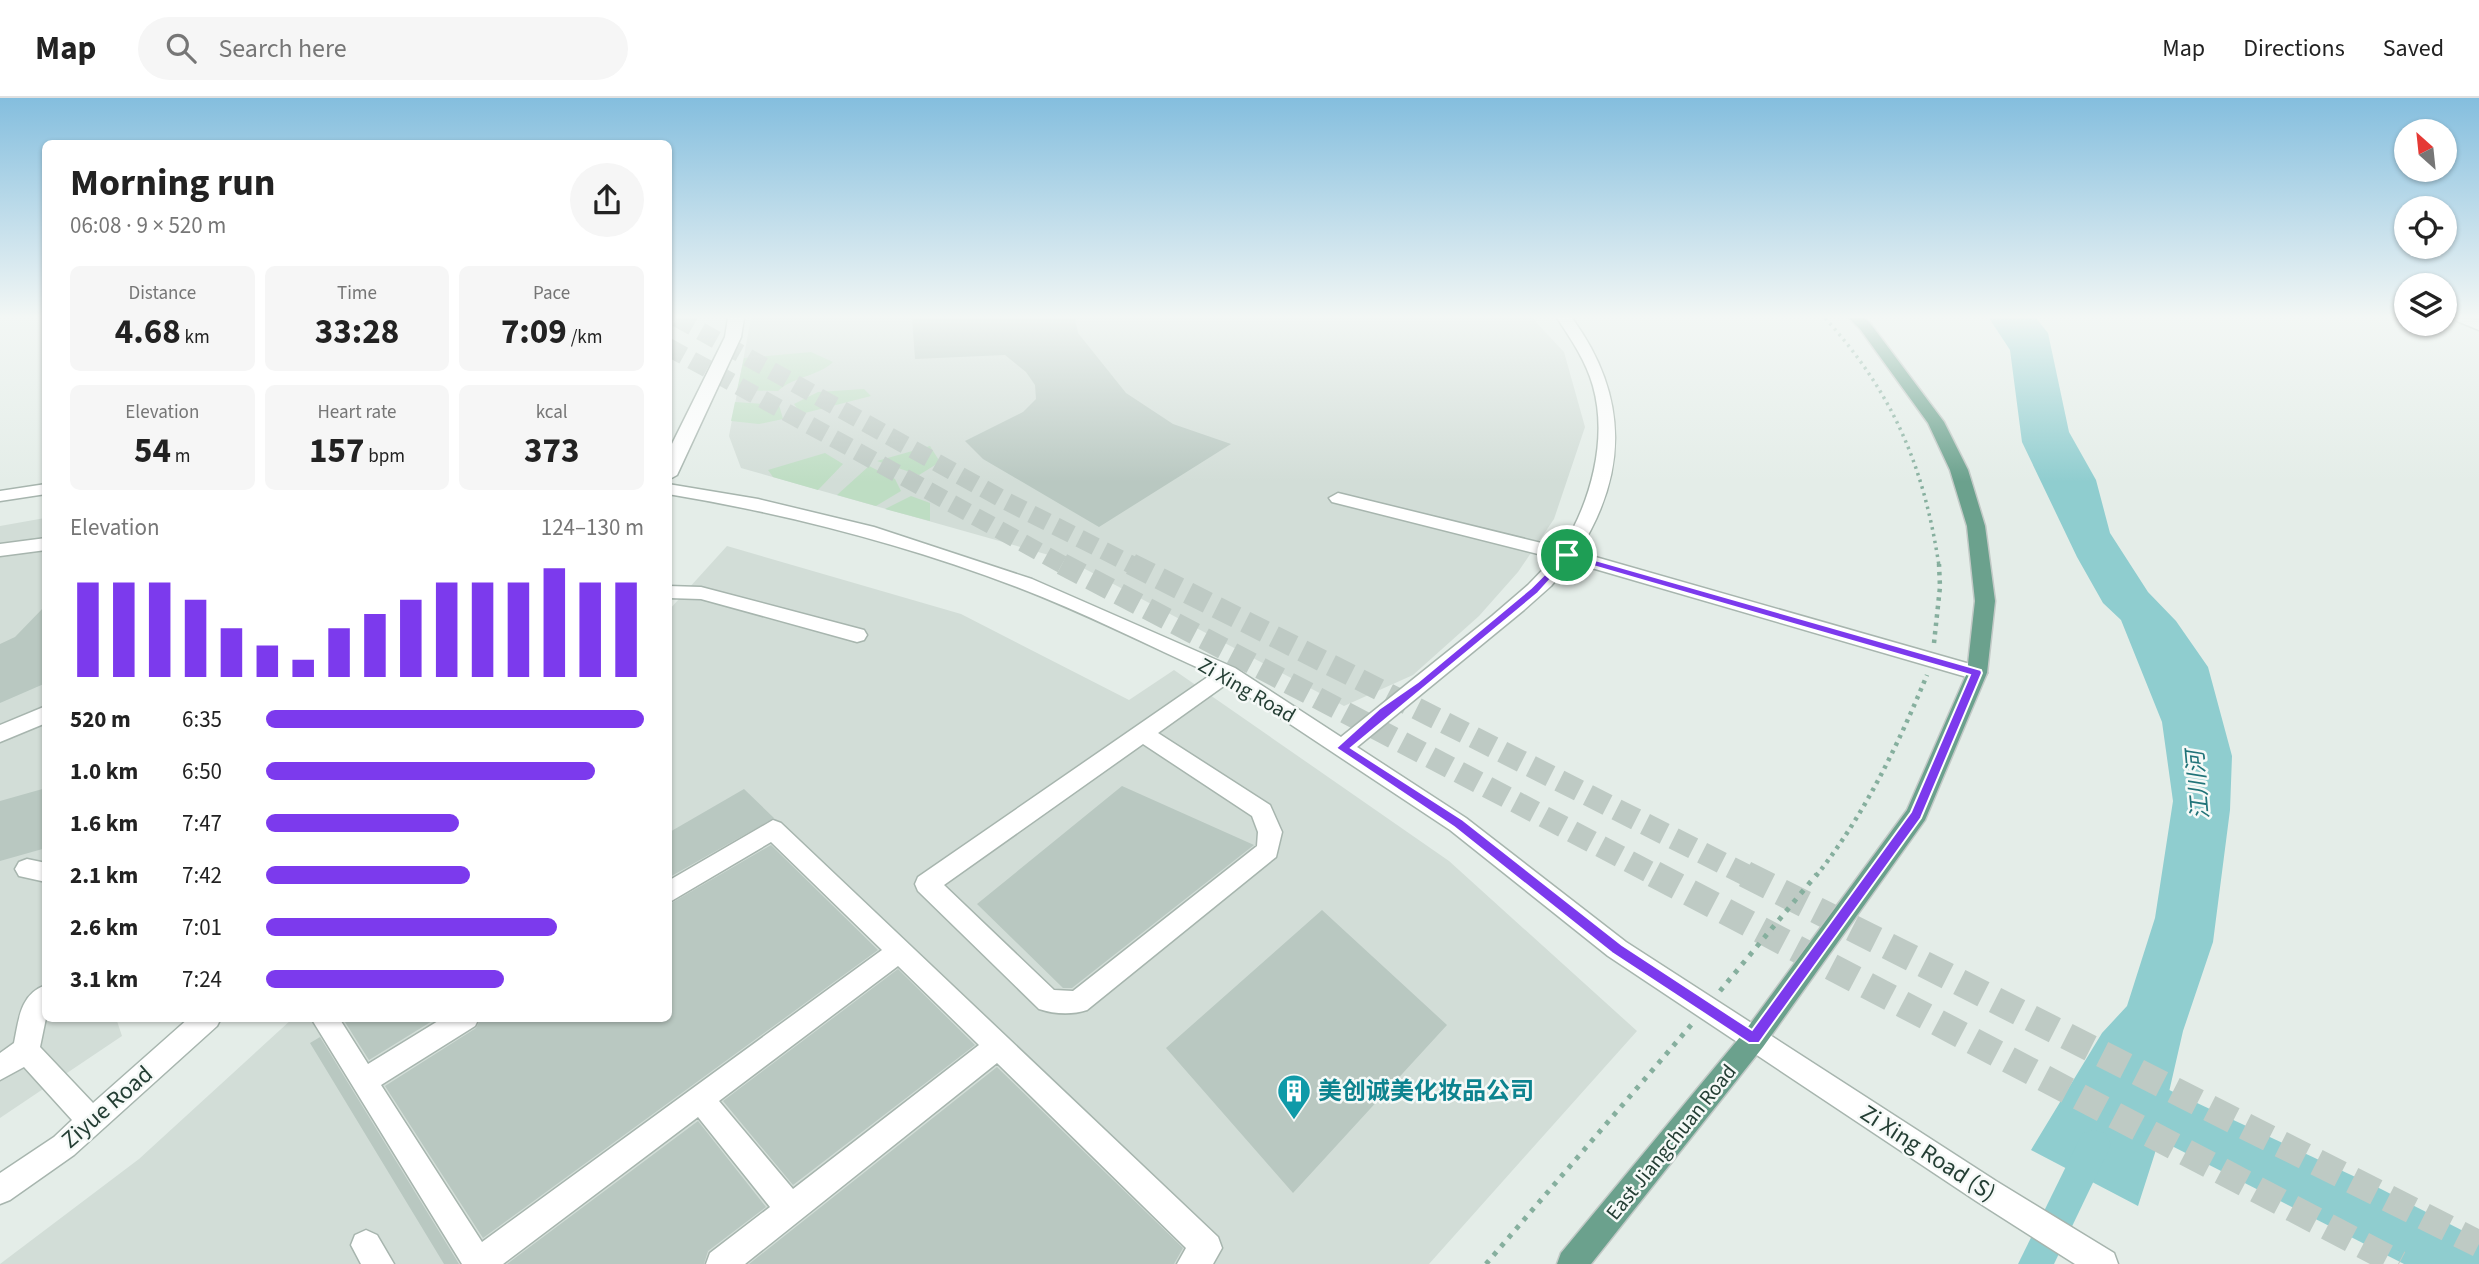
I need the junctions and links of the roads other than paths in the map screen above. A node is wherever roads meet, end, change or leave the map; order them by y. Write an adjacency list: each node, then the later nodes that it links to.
1 (716, 372): 4 (street)
2 (1597, 372): 11 (street)
3 (1899, 372): 14 (main road, East Jiangchuan Road)
4 (672, 467)
5 (42, 490): 7 (street)
6 (672, 490): 15 (street, Zi Xing Road)
7 (0, 496)
8 (1338, 498): 11 (street)
9 (42, 545): 10 (street)
10 (0, 550)
11 (1567, 555): 14 (street); 19 (street)
12 (672, 592): 13 (street)
13 (857, 635)
14 (1977, 673): 26 (main road, East Jiangchuan Road)
15 (1228, 674): 17 (street); 19 (street, Zi Xing Road)
16 (42, 716): 18 (street)
17 (1142, 733): 17 (street)
18 (0, 734)
19 (1342, 748): 26 (street, Zi Xing Road)
20 (672, 891): 21 (street)
21 (900, 951): 27 (street); 31 (street)
22 (42, 1000): 28 (street)
23 (203, 1022): 32 (street, Ziyue Road)
24 (327, 1022): 30 (street)
25 (460, 1022): 30 (street)
26 (1754, 1039): 38 (main road, East Jiangchuan Road); 39 (street, Zi Xing Road (S))
27 (998, 1046): 34 (street); 37 (street)
28 (26, 1051): 29 (street); 32 (street)
29 (0, 1068)
30 (364, 1081): 35 (street)
31 (700, 1099): 34 (street); 35 (street)
32 (91, 1121): 33 (street, Ziyue Road)
33 (0, 1190)
34 (791, 1209): 36 (street)
35 (479, 1263)
36 (721, 1264)
37 (1192, 1264)
38 (1572, 1264)
39 (2103, 1264)

